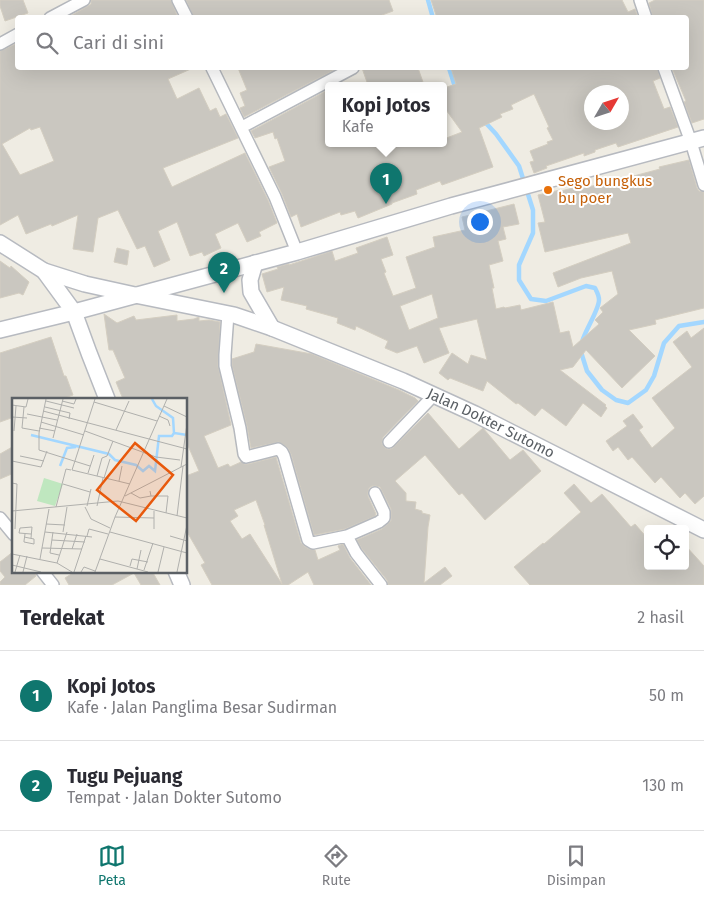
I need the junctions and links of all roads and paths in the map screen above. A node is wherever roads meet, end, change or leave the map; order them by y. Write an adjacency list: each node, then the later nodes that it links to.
1 (84, 0): 4 (street)
2 (178, 0): 5 (street)
3 (640, 0): 6 (street)
4 (56, 15)
5 (186, 15)
6 (645, 15)
7 (15, 36): 8 (street)
8 (0, 44)
9 (213, 70): 14 (street)
10 (349, 70): 12 (street)
11 (665, 70): 15 (street)
12 (327, 82)
13 (325, 83): 14 (street)
14 (242, 127): 18 (street)
15 (697, 140): 16 (street); 18 (main road)
16 (704, 185)
17 (0, 243): 20 (main road)
18 (297, 252): 19 (main road)
19 (255, 263): 21 (main road); 24 (main road)
20 (44, 271): 21 (main road, Jalan Dokter Sutomo); 22 (main road)
21 (135, 295): 22 (main road); 23 (main road, Jalan Dokter Sutomo)
22 (74, 312): 25 (main road); 27 (main road)
23 (228, 314): 24 (main road, Jalan Dokter Sutomo); 33 (street)
24 (272, 328): 26 (main road, Jalan Dokter Sutomo)
25 (0, 330)
26 (434, 395): 28 (street); 31 (main road, Jalan Dokter Sutomo)
27 (107, 398)
28 (389, 442)
29 (375, 493): 33 (street)
30 (0, 518): 32 (street)
31 (704, 530)
32 (12, 533)
33 (347, 536): 38 (street)
34 (43, 572): 36 (street)
35 (176, 572): 37 (main road)
36 (53, 585)
37 (182, 585)
38 (381, 585)

